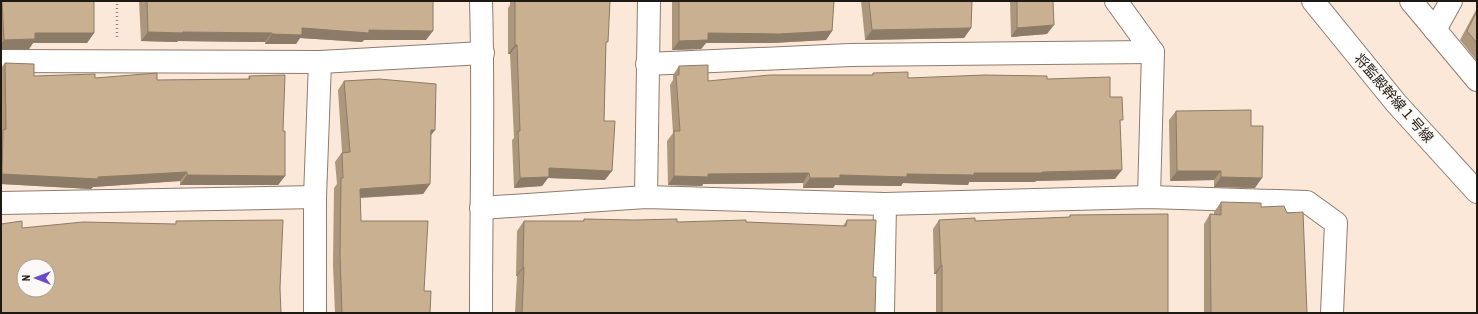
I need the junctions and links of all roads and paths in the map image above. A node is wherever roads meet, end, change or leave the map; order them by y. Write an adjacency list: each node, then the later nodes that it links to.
1 (117, 1): 12 (path)
2 (481, 1): 10 (street)
3 (649, 1): 14 (street)
4 (1116, 1): 9 (street)
5 (1313, 1): 16 (street, 将監殿幹線１号線)
6 (1411, 1): 8 (street)
7 (1451, 1): 8 (street)
8 (1435, 30): 15 (street)
9 (1153, 52): 14 (street); 19 (street)
10 (483, 53): 13 (street); 22 (street)
11 (1, 61): 12 (street)
12 (117, 61): 13 (street)
13 (320, 62): 17 (street)
14 (647, 64): 18 (street)
15 (1477, 80)
16 (1477, 192)
17 (315, 197): 20 (street); 23 (street)
18 (646, 197): 21 (street); 22 (street)
19 (1149, 197): 21 (street); 26 (street)
20 (1, 203)
21 (885, 204): 25 (street)
22 (481, 208): 24 (street)
23 (315, 313)
24 (481, 313)
25 (883, 313)
26 (1332, 313)

